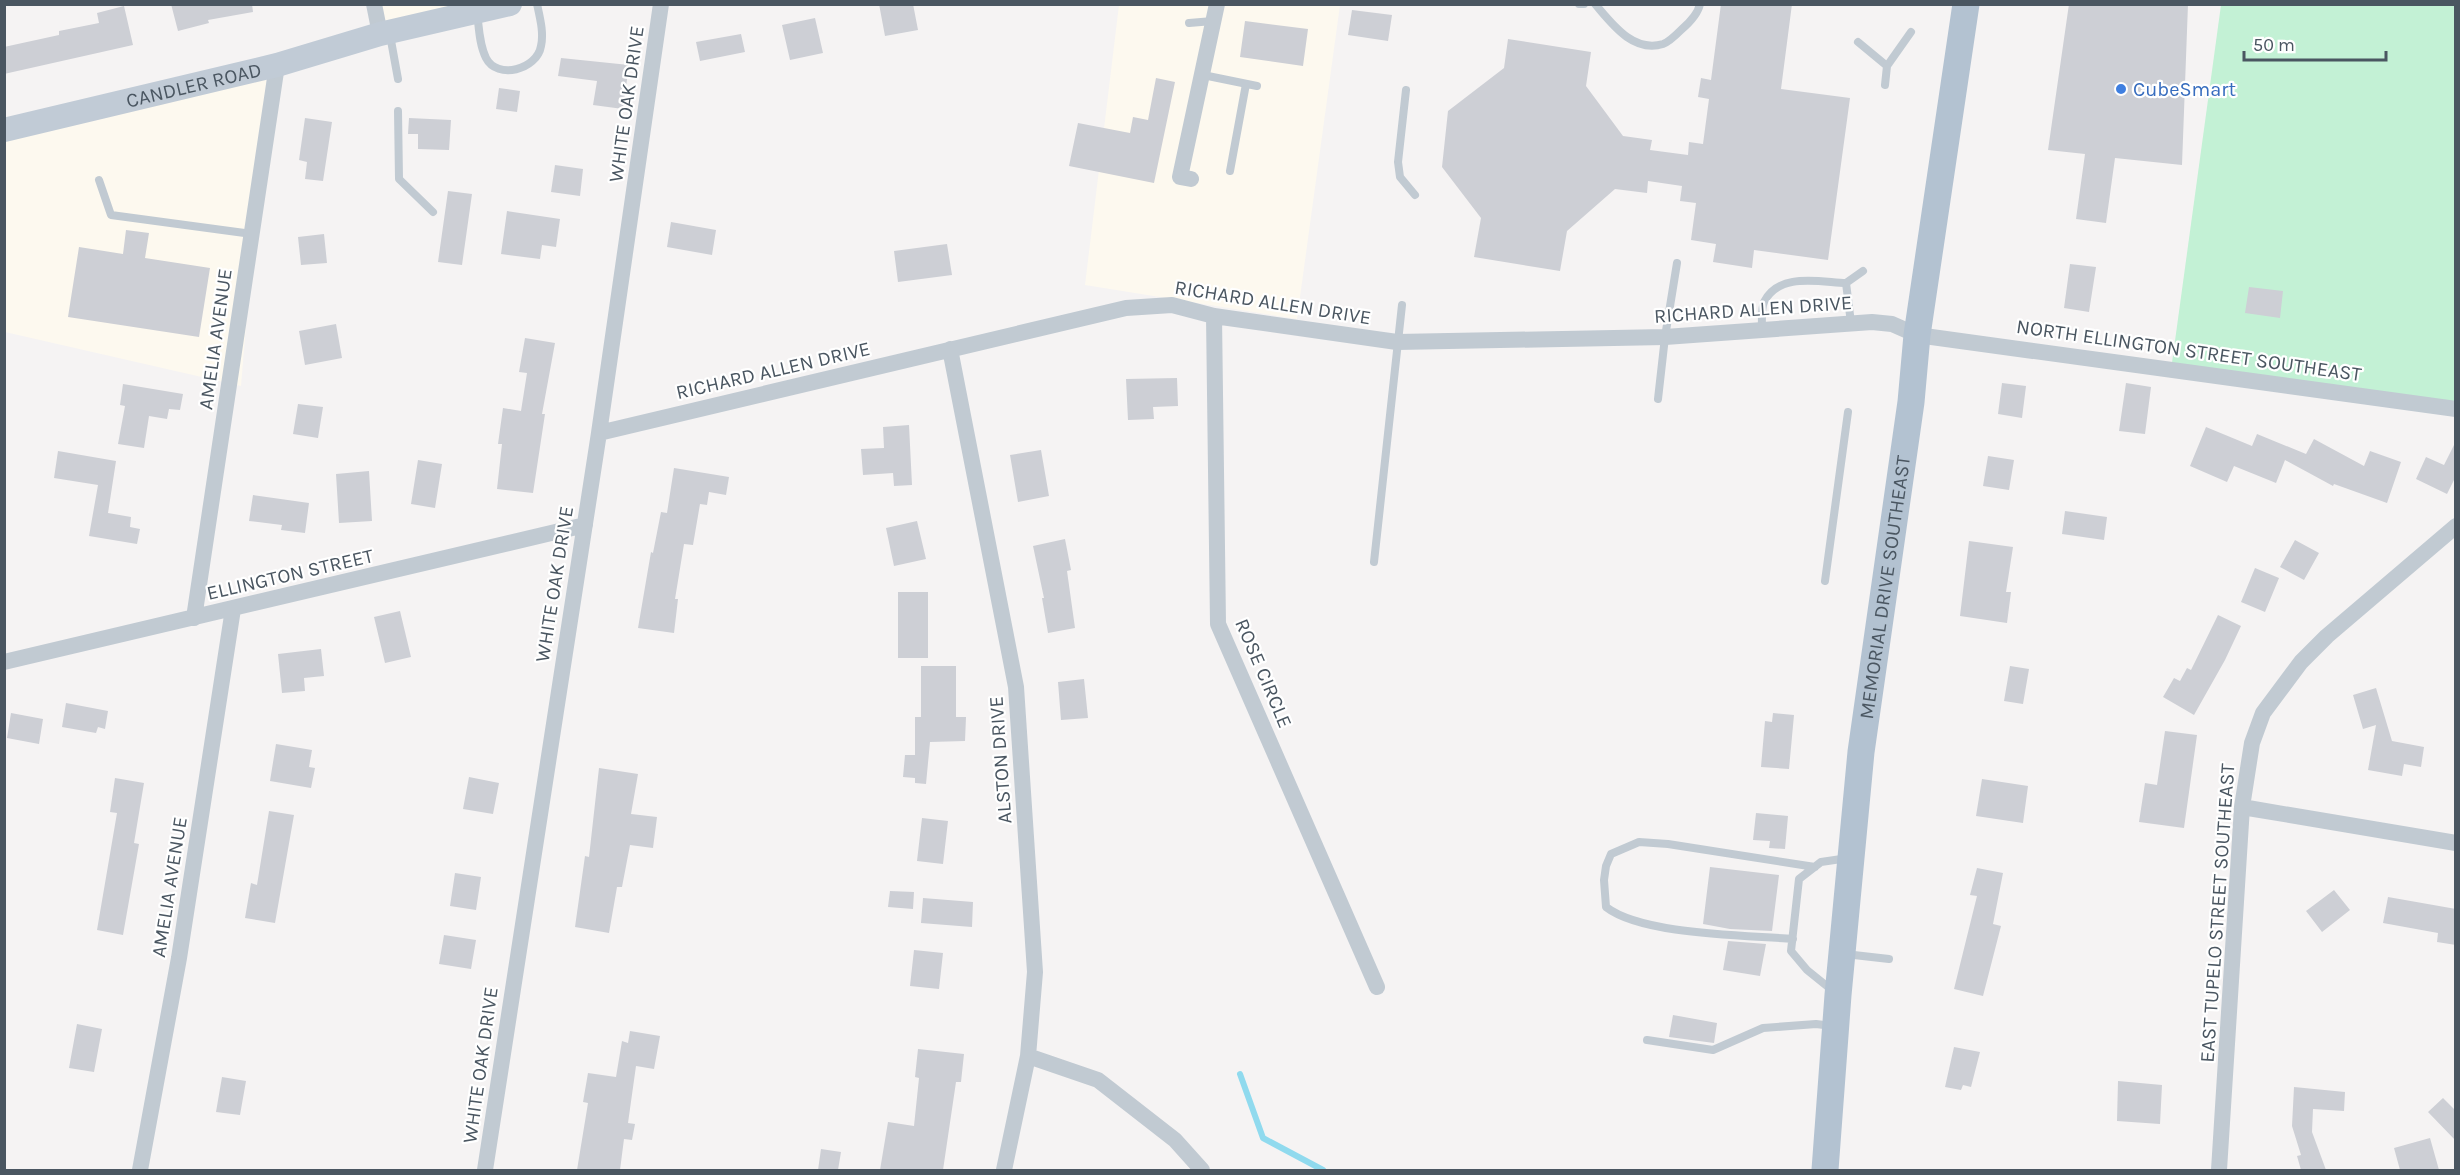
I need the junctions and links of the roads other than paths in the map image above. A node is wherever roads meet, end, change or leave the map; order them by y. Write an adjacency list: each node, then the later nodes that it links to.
1 (374, 4): 15 (street)
2 (510, 4): 11 (main road, CANDLER ROAD)
3 (537, 4): 11 (lane)
4 (661, 4): 47 (street, WHITE OAK DRIVE)
5 (1217, 4): 12 (street)
6 (1579, 4): 7 (lane)
7 (1584, 4)
8 (1595, 4): 9 (lane)
9 (1700, 4)
10 (1966, 4): 40 (main road, MEMORIAL DRIVE SOUTHEAST)
11 (477, 12): 15 (main road, CANDLER ROAD)
12 (1214, 21): 13 (lane); 19 (street)
13 (1189, 23)
14 (1911, 32): 18 (lane)
15 (385, 33): 17 (main road, CANDLER ROAD); 20 (lane)
16 (1858, 42): 18 (lane)
17 (277, 65): 26 (main road, CANDLER ROAD); 32 (street, AMELIA AVENUE)
18 (1887, 66): 22 (lane)
19 (1203, 75): 21 (lane); 28 (street)
20 (398, 79)
21 (1246, 84): 23 (lane); 27 (lane)
22 (1885, 85)
23 (1257, 86)
24 (1406, 90): 30 (lane)
25 (398, 111): 31 (lane)
26 (4, 130)
27 (1230, 171)
28 (1191, 179)
29 (99, 180): 32 (lane)
30 (1414, 195)
31 (433, 212)
32 (252, 234): 53 (street, AMELIA AVENUE)
33 (1677, 263): 41 (lane)
34 (1863, 272): 35 (lane)
35 (1846, 283): 38 (lane); 39 (lane)
36 (1402, 305): 42 (lane)
37 (1214, 316): 42 (street, RICHARD ALLEN DRIVE); 43 (street, RICHARD ALLEN DRIVE); 62 (street, ROSE CIRCLE)
38 (1851, 323): 39 (street, RICHARD ALLEN DRIVE); 40 (street, RICHARD ALLEN DRIVE)
39 (1762, 330): 41 (street, RICHARD ALLEN DRIVE)
40 (1917, 334): 45 (street, NORTH ELLINGTON STREET SOUTHEAST); 57 (main road, MEMORIAL DRIVE SOUTHEAST)
41 (1665, 337): 42 (street, RICHARD ALLEN DRIVE); 44 (lane)
42 (1397, 342): 50 (lane)
43 (950, 349): 47 (street, RICHARD ALLEN DRIVE); 66 (street, ALSTON DRIVE)
44 (1658, 399)
45 (2456, 409)
46 (1848, 412): 51 (lane)
47 (599, 433): 48 (street, WHITE OAK DRIVE)
48 (585, 525): 52 (street, ELLINGTON STREET); 68 (street, WHITE OAK DRIVE)
49 (2456, 526): 55 (street, EAST TUPELO STREET SOUTHEAST)
50 (1374, 562)
51 (1826, 581)
52 (233, 609): 53 (street, ELLINGTON STREET); 67 (street, AMELIA AVENUE)
53 (194, 618): 54 (street, ELLINGTON STREET)
54 (4, 662)
55 (2242, 807): 56 (street); 72 (street, EAST TUPELO STREET SOUTHEAST)
56 (2456, 843)
57 (1851, 858): 58 (lane); 60 (main road, MEMORIAL DRIVE SOUTHEAST)
58 (1815, 867): 59 (lane); 59 (lane)
59 (1793, 939): 63 (lane)
60 (1842, 953): 61 (lane); 63 (main road, MEMORIAL DRIVE SOUTHEAST)
61 (1889, 960)
62 (1377, 987)
63 (1838, 994): 64 (main road, MEMORIAL DRIVE SOUTHEAST)
64 (1835, 1026): 65 (lane); 71 (main road, MEMORIAL DRIVE SOUTHEAST)
65 (1647, 1040)
66 (1029, 1056): 69 (street, ALSTON DRIVE); 70 (street)
67 (140, 1170)
68 (486, 1170)
69 (1004, 1170)
70 (1202, 1170)
71 (1825, 1170)
72 (2219, 1170)

